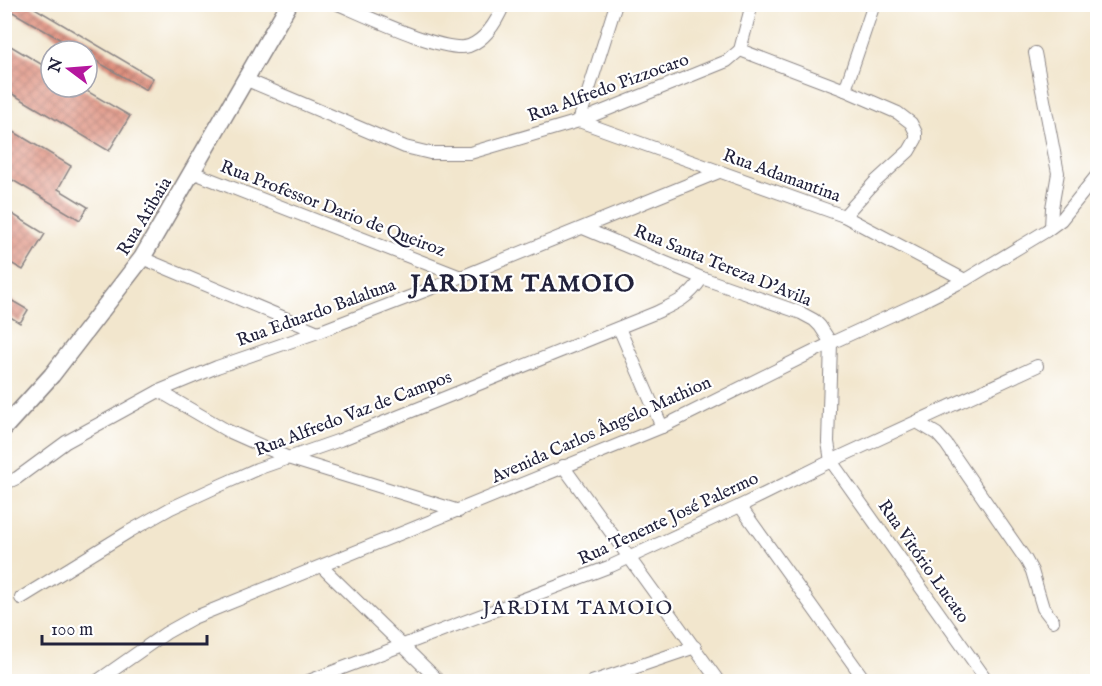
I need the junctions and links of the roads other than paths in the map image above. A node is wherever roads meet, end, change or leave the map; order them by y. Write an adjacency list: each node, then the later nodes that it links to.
1 (289, 4): 9 (main road, Rua Atibaia)
2 (338, 4): 3 (street)
3 (504, 4)
4 (616, 4): 12 (street)
5 (752, 4): 7 (street)
6 (874, 4): 10 (street)
7 (740, 50): 10 (street); 11 (street, Rua Alfredo Pizzocaro)
8 (1035, 53): 18 (street)
9 (247, 80): 12 (street, Rua Alfredo Pizzocaro); 14 (main road, Rua Atibaia)
10 (845, 90): 17 (street)
11 (607, 111): 12 (street, Rua Alfredo Pizzocaro); 13 (street)
12 (579, 121): 13 (street, Rua Adamantina)
13 (622, 137): 15 (street, Rua Adamantina)
14 (192, 172): 20 (main road, Rua Atibaia); 21 (street, Rua Professor Dario de Queiroz)
15 (719, 172): 17 (street, Rua Adamantina); 19 (street, Rua Eduardo Balaluna)
16 (1098, 174): 18 (street, Avenida Carlos Ângelo Mathion)
17 (844, 216): 23 (street, Rua Adamantina)
18 (1051, 227): 23 (street, Avenida Carlos Ângelo Mathion)
19 (583, 228): 21 (street, Rua Eduardo Balaluna); 22 (street, Rua Santa Tereza D'Avila)
20 (142, 258): 25 (street); 31 (main road, Rua Atibaia)
21 (461, 277): 25 (street, Rua Eduardo Balaluna)
22 (702, 278): 24 (street, Rua Alfredo Vaz de Campos); 26 (street, Rua Santa Tereza D'Avila)
23 (965, 280): 26 (street, Avenida Carlos Ângelo Mathion)
24 (619, 328): 30 (street); 32 (street, Rua Alfredo Vaz de Campos)
25 (318, 332): 28 (street, Rua Eduardo Balaluna)
26 (831, 343): 30 (street, Avenida Carlos Ângelo Mathion); 33 (street)
27 (1037, 366): 29 (street, Rua Tenente José Palermo)
28 (159, 391): 32 (street); 35 (street, Rua Eduardo Balaluna)
29 (917, 422): 33 (street, Rua Tenente José Palermo); 41 (street)
30 (662, 427): 34 (street, Avenida Carlos Ângelo Mathion)
31 (4, 428)
32 (291, 459): 37 (street); 40 (street, Rua Alfredo Vaz de Campos)
33 (831, 461): 36 (street, Rua Tenente José Palermo); 50 (street, Rua Vitório Lucato)
34 (563, 466): 37 (street, Avenida Carlos Ângelo Mathion); 38 (street)
35 (4, 484)
36 (740, 506): 38 (street, Rua Tenente José Palermo); 49 (street)
37 (459, 511): 39 (street, Avenida Carlos Ângelo Mathion)
38 (630, 556): 42 (street, Rua Tenente José Palermo); 43 (street)
39 (322, 567): 42 (street); 44 (street, Avenida Carlos Ângelo Mathion)
40 (21, 598)
41 (1053, 621)
42 (404, 645): 45 (street, Rua Tenente José Palermo); 46 (street)
43 (695, 647): 47 (street); 48 (street)
44 (96, 681)
45 (306, 681)
46 (440, 681)
47 (592, 681)
48 (719, 681)
49 (867, 681)
50 (988, 681)

